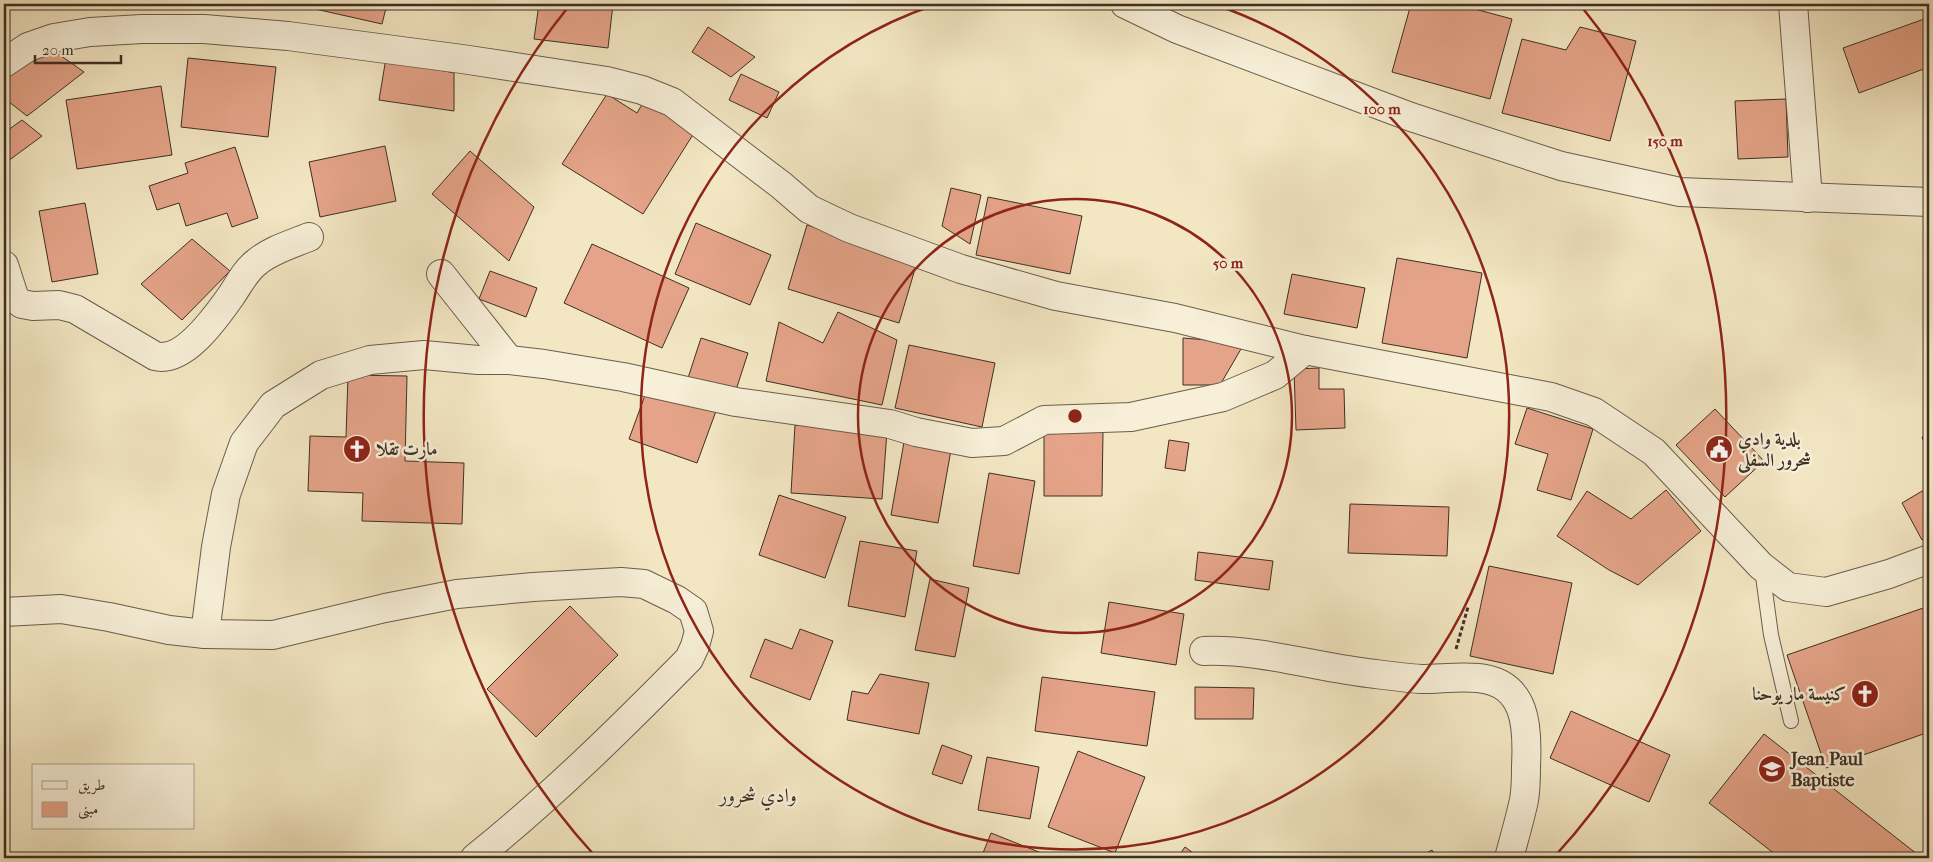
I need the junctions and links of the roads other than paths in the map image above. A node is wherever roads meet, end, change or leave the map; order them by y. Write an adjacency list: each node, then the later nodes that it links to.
1 (1125, 4): 4 (street)
2 (1793, 4): 4 (street)
3 (4, 64): 9 (street)
4 (1808, 198): 5 (street)
5 (1929, 202)
6 (309, 237): 7 (street)
7 (4, 264)
8 (441, 274): 10 (street)
9 (1305, 350): 10 (street); 12 (street)
10 (509, 360): 14 (street)
11 (1929, 559): 12 (street)
12 (1762, 566): 16 (lane)
13 (4, 612): 14 (street)
14 (205, 634): 17 (street)
15 (1204, 651): 18 (street)
16 (1791, 721)
17 (475, 858)
18 (1508, 858)

